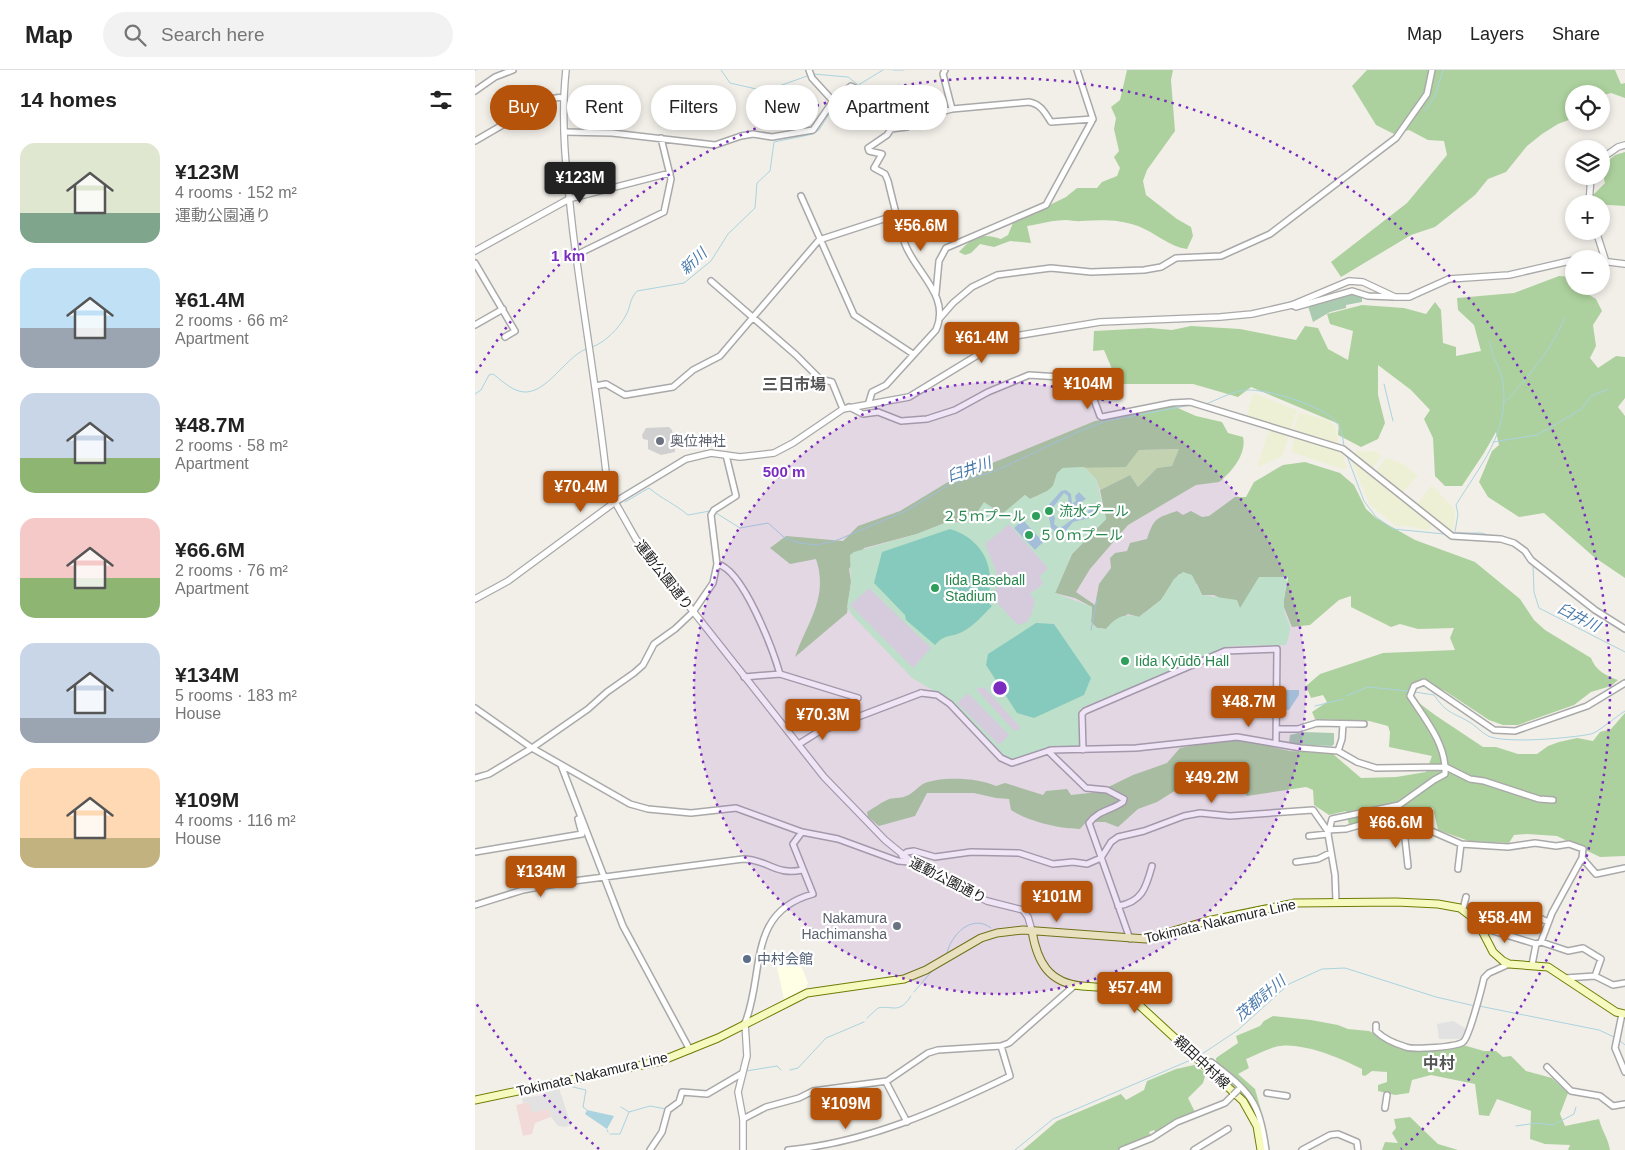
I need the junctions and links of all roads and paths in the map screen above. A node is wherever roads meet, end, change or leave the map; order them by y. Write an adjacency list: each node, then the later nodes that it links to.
1 (513, 70): 7 (street)
2 (567, 70): 9 (street, 運動公園通り)
3 (945, 70): 11 (street)
4 (1077, 70): 13 (street)
5 (1432, 70): 37 (street)
6 (810, 73): 8 (street)
7 (475, 90)
8 (828, 96)
9 (563, 98): 15 (street, 運動公園通り); 17 (street)
10 (828, 109): 16 (street)
11 (952, 110): 12 (street); 13 (street)
12 (947, 111)
13 (1093, 119): 32 (street)
14 (890, 130): 23 (street)
15 (564, 132): 16 (street); 22 (street, 運動公園通り)
16 (661, 138): 20 (street)
17 (475, 141)
18 (1625, 145): 19 (street)
19 (1610, 153)
20 (670, 173): 22 (street); 26 (street)
21 (801, 196): 24 (street)
22 (569, 199): 25 (street); 26 (street, 運動公園通り)
23 (896, 215): 24 (street); 32 (street)
24 (819, 240): 36 (street); 40 (street)
25 (475, 251)
26 (576, 255): 41 (street, 運動公園通り)
27 (475, 262): 35 (street)
28 (1565, 262): 33 (street)
29 (1610, 262): 30 (street)
30 (1625, 264)
31 (711, 282): 36 (street)
32 (935, 293): 37 (street)
33 (1395, 297): 34 (street); 34 (street)
34 (1292, 305): 42 (street)
35 (503, 309): 38 (street); 39 (street)
36 (753, 318): 41 (street); 43 (street)
37 (940, 318): 40 (street)
38 (475, 325)
39 (505, 337)
40 (913, 354): 42 (street)
41 (595, 386): 45 (street, 運動公園通り)
42 (869, 402): 43 (street)
43 (846, 408): 44 (street); 49 (street)
44 (726, 455): 45 (street); 46 (street)
45 (615, 502): 47 (street); 48 (street, 運動公園通り)
46 (717, 564): 48 (street); 50 (street)
47 (475, 599)
48 (693, 612): 51 (street, 運動公園通り); 61 (street)
49 (1625, 629)
50 (780, 674): 51 (street); 55 (street)
51 (744, 677): 60 (street, 運動公園通り)
52 (1625, 683): 66 (street)
53 (921, 693): 55 (street); 63 (street)
54 (475, 708): 61 (street)
55 (841, 724): 60 (street)
56 (1343, 724): 57 (street); 58 (street); 64 (street)
57 (1364, 724)
58 (1277, 729): 59 (street); 62 (street)
59 (1276, 743): 62 (street); 64 (street)
60 (799, 744): 77 (street, 運動公園通り)
61 (532, 748): 65 (street); 67 (street)
62 (1083, 750): 63 (street)
63 (1048, 751): 78 (street)
64 (1338, 751): 66 (street)
65 (561, 764): 69 (street); 71 (street)
66 (1446, 768): 68 (street); 72 (street)
67 (475, 778)
68 (1553, 800)
69 (579, 814): 75 (street); 87 (street)
70 (1404, 830): 72 (street); 74 (street); 83 (street)
71 (802, 832): 80 (street); 86 (street)
72 (1327, 832): 73 (street); 76 (street); 78 (street)
73 (1309, 836)
74 (1461, 844): 79 (street); 85 (street)
75 (475, 852)
76 (1330, 853): 81 (street); 89 (street)
77 (903, 856): 78 (street); 80 (street, 運動公園通り)
78 (1101, 858): 91 (street)
79 (1582, 858): 84 (street); 94 (street)
80 (910, 862): 96 (street, 運動公園通り)
81 (1296, 862)
82 (1152, 866): 91 (street)
83 (1408, 866)
84 (1625, 868)
85 (1458, 869)
86 (802, 870): 87 (street); 106 (street)
87 (604, 878): 90 (street); 109 (street)
88 (1466, 897): 92 (street)
89 (1336, 902): 92 (main road, Tokimata Nakamura Line); 97 (main road, Tokimata Nakamura Line)
90 (475, 905)
91 (1118, 906): 97 (street)
92 (1463, 909): 93 (main road, Tokimata Nakamura Line)
93 (1474, 918): 94 (street); 95 (main road, Tokimata Nakamura Line)
94 (1549, 922): 98 (street)
95 (1480, 927): 98 (street); 99 (main road, Tokimata Nakamura Line)
96 (1032, 931): 97 (main road, Tokimata Nakamura Line); 104 (main road, 親田中村線); 106 (main road, Tokimata Nakamura Line)
97 (1130, 939)
98 (1539, 943): 100 (street); 101 (street)
99 (1509, 964): 100 (main road); 107 (street)
100 (1532, 964): 102 (main road)
101 (1595, 976): 102 (street); 103 (street)
102 (1565, 978): 105 (main road)
103 (1625, 983)
104 (1075, 985): 108 (street); 111 (main road, 親田中村線)
105 (1623, 1014): 110 (street)
106 (745, 1023): 109 (main road, Tokimata Nakamura Line); 114 (street)
107 (1376, 1025)
108 (1001, 1046): 115 (street); 124 (street)
109 (690, 1050): 120 (main road, Tokimata Nakamura Line)
110 (1623, 1060): 113 (street)
111 (1202, 1062): 116 (street); 131 (main road, 親田中村線)
112 (1547, 1068): 121 (street)
113 (1625, 1072)
114 (741, 1074): 123 (street); 126 (street)
115 (886, 1082): 123 (street); 124 (street)
116 (1240, 1088): 129 (street, bridge); 132 (street)
117 (1267, 1093): 119 (street)
118 (1387, 1095): 122 (street)
119 (1287, 1096)
120 (475, 1100)
121 (1625, 1104)
122 (1385, 1108)
123 (743, 1119): 127 (street)
124 (907, 1122): 128 (street)
125 (1228, 1129): 130 (street)
126 (650, 1150)
127 (743, 1150)
128 (788, 1150)
129 (1122, 1150)
130 (1195, 1150)
131 (1261, 1150)
132 (1266, 1150)
133 (1302, 1150): 134 (street)
134 (1358, 1150)

